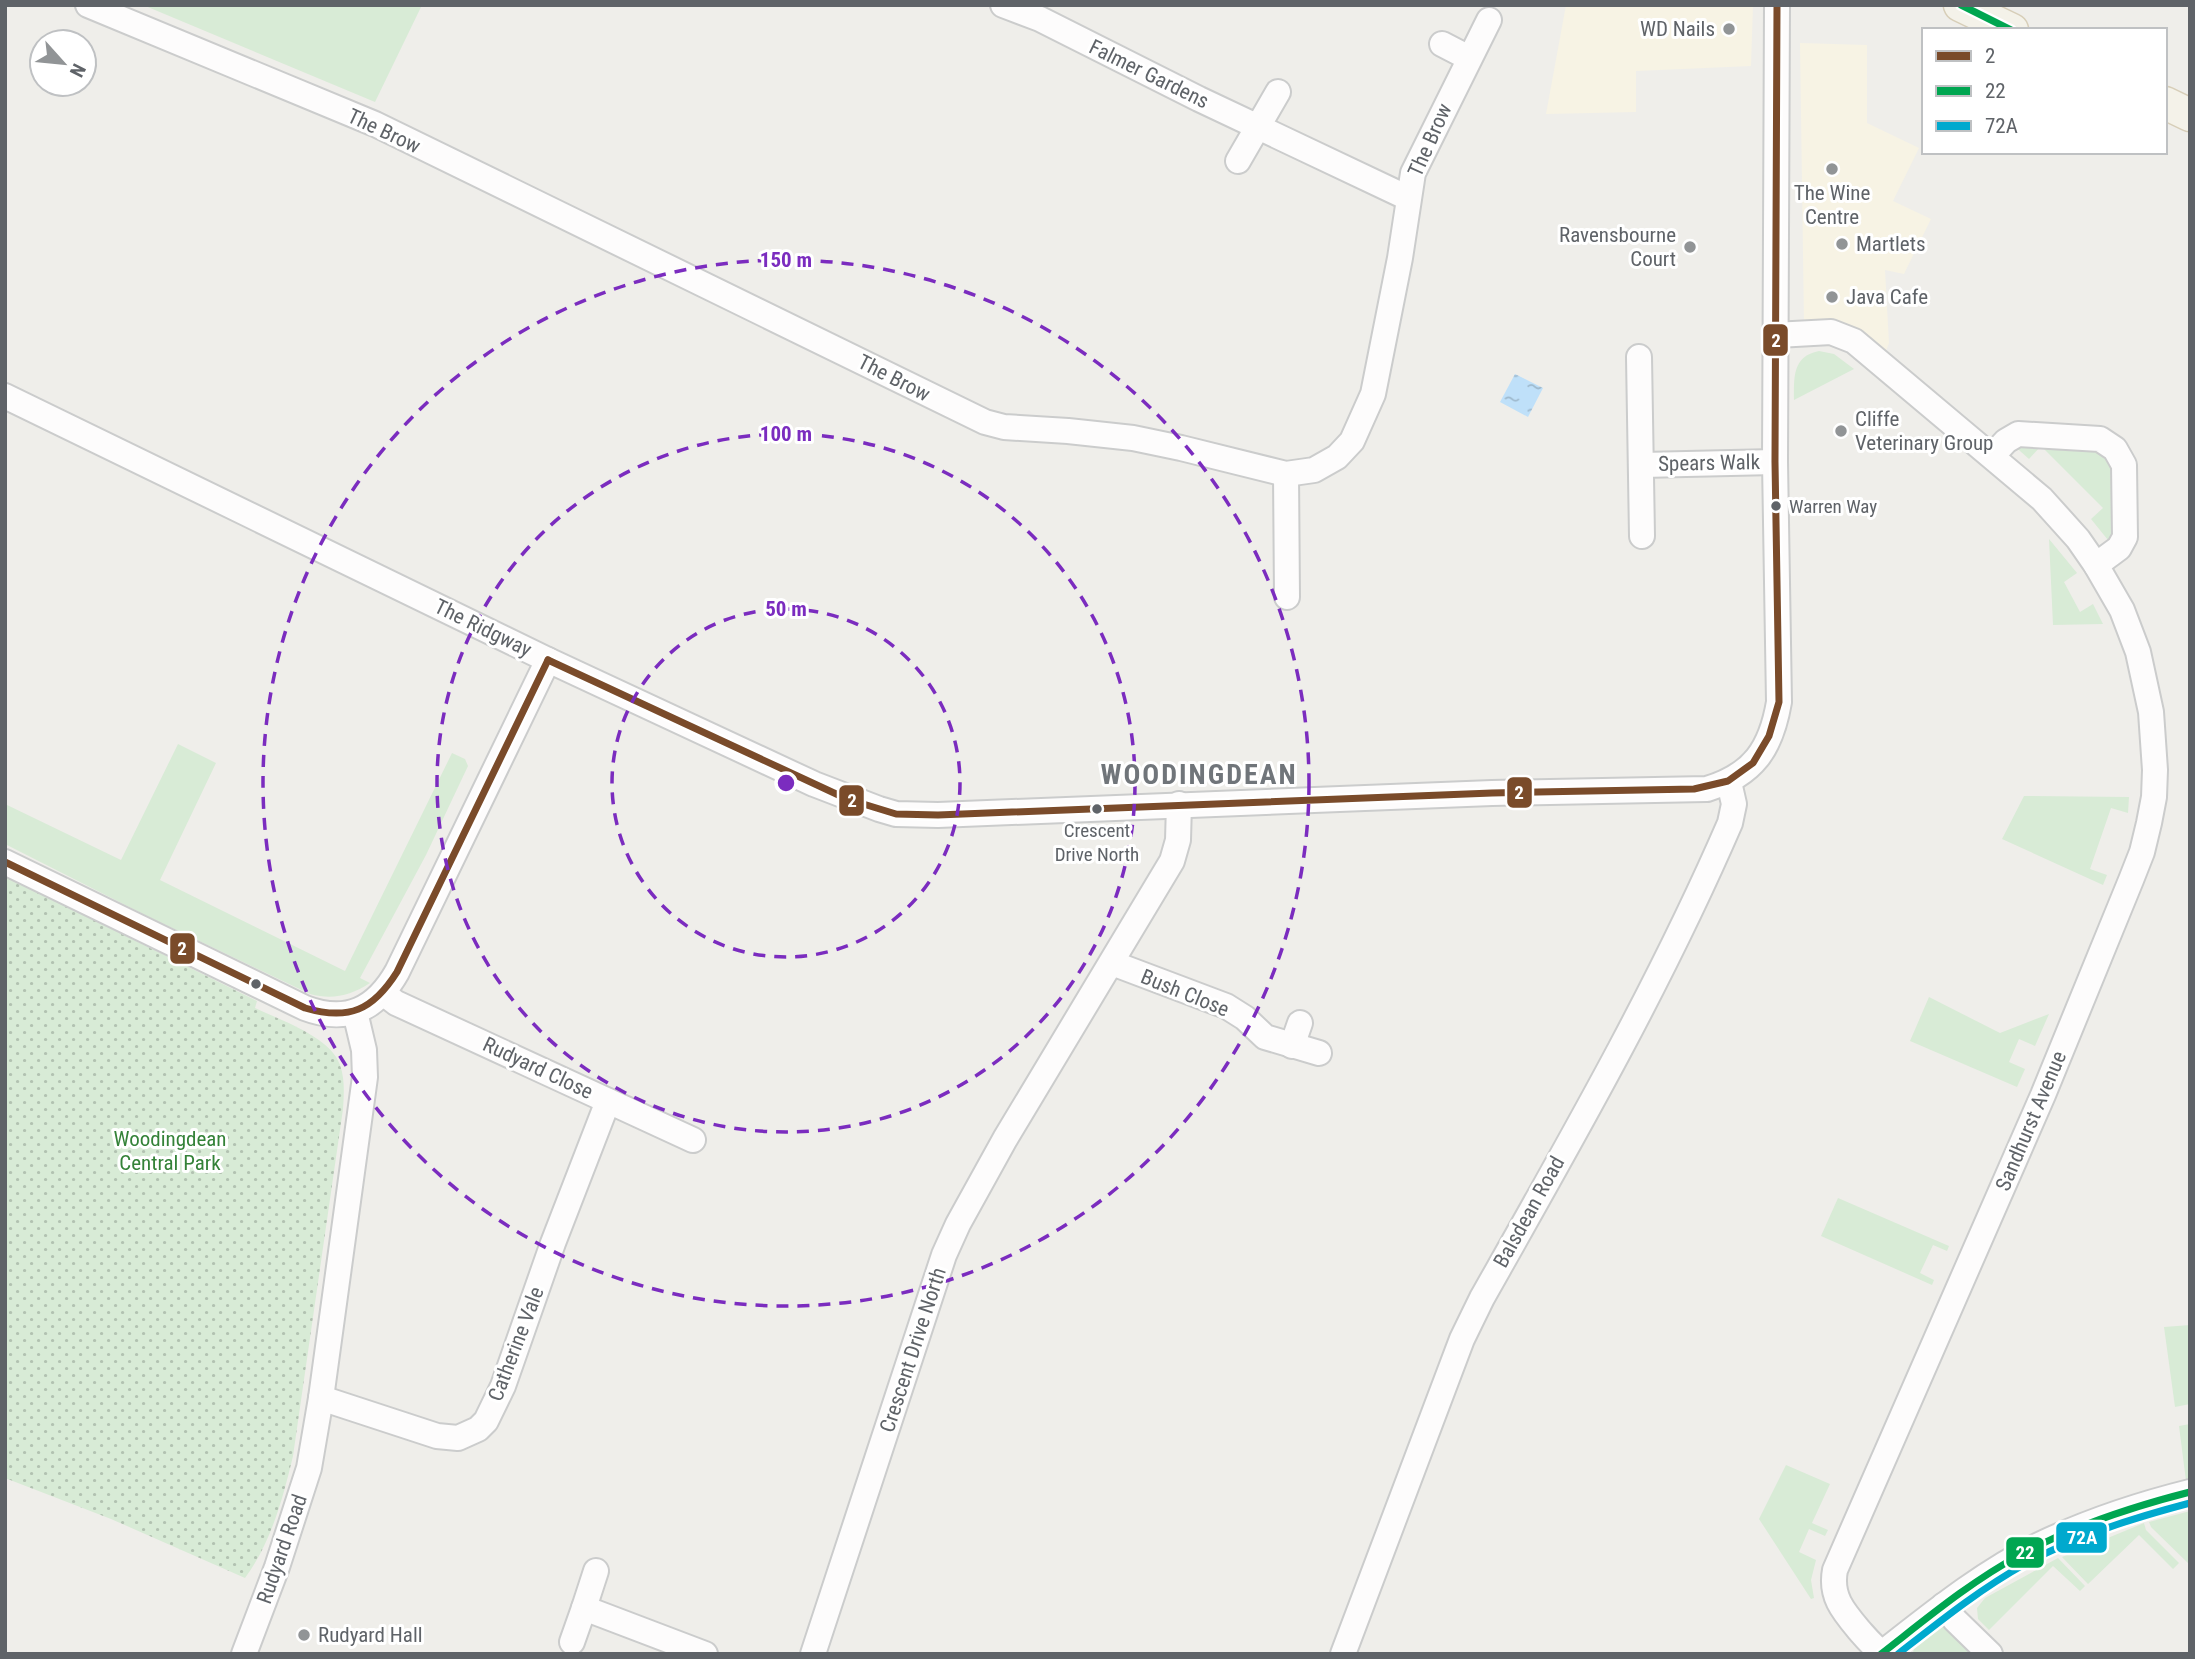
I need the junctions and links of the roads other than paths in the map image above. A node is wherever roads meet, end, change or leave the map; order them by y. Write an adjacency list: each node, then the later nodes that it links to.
1 (88, 5): 22 (street, The Brow)
2 (1003, 5): 5 (street, Falmer Gardens)
3 (1777, 5): 16 (street)
4 (1961, 5): 7 (main road)
5 (1045, 12): 13 (street, Falmer Gardens)
6 (1489, 20): 9 (street, The Brow)
7 (2008, 28)
8 (1442, 44): 9 (street)
9 (1469, 58): 15 (street, The Brow)
10 (1278, 92): 13 (street)
11 (2167, 104): 12 (main road)
12 (2190, 115)
13 (1259, 128): 14 (street); 15 (street, Falmer Gardens)
14 (1238, 161)
15 (1408, 198): 22 (street, The Brow)
16 (1776, 335): 19 (street, Sandhurst Avenue); 20 (street)
17 (1639, 357): 21 (street, Spears Walk)
18 (5, 396): 26 (street, The Ridgway)
19 (1993, 455): 24 (street, Sandhurst Avenue); 24 (street)
20 (1775, 462): 21 (street, Spears Walk); 27 (street)
21 (1642, 465): 23 (street, Spears Walk)
22 (1286, 474): 25 (street)
23 (1642, 536)
24 (2096, 565): 42 (street, Sandhurst Avenue)
25 (1287, 597)
26 (548, 660): 28 (street, The Ridgway); 31 (street)
27 (1728, 782): 28 (street, The Ridgway); 46 (street, Balsdean Road)
28 (1179, 804): 30 (street, Crescent Drive North)
29 (5, 862): 32 (street)
30 (1112, 963): 33 (street, Bush Close); 45 (street, Crescent Drive North)
31 (383, 993): 32 (street); 34 (street, Rudyard Close)
32 (355, 1012): 36 (street, Rudyard Road)
33 (1319, 1053)
34 (608, 1101): 35 (street, Rudyard Close); 36 (street, Catherine Vale)
35 (694, 1140)
36 (321, 1398): 43 (street, Rudyard Road)
37 (2190, 1492): 39 (street)
38 (596, 1571): 40 (street)
39 (1944, 1605): 42 (street); 47 (street)
40 (584, 1608): 41 (street); 44 (street)
41 (572, 1642)
42 (1882, 1653)
43 (244, 1654)
44 (705, 1654)
45 (813, 1654)
46 (1343, 1654)
47 (1990, 1654)

